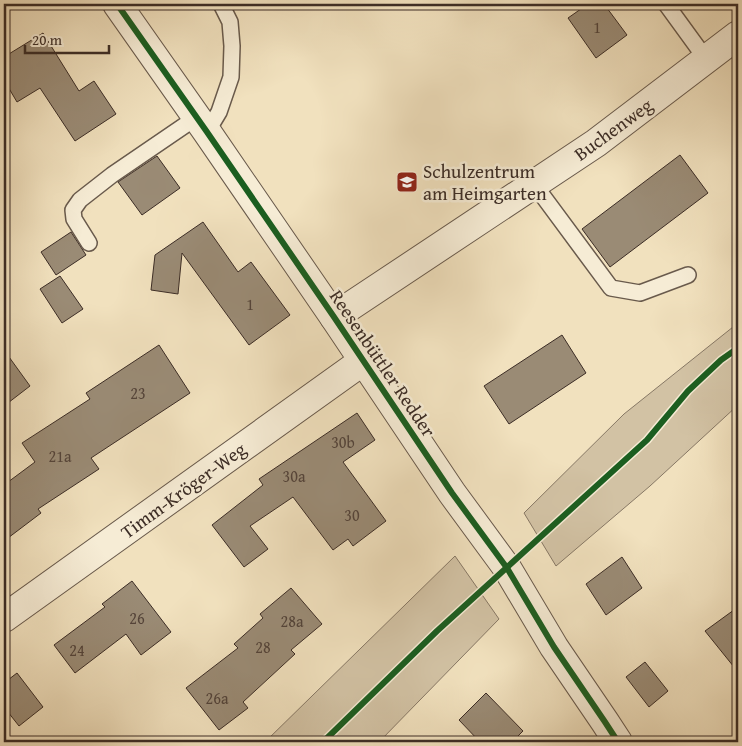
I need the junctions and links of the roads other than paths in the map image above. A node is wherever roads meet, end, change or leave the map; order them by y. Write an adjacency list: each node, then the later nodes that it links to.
1 (117, 4): 6 (street, Reesenbüttler Redder)
2 (220, 4): 6 (lane)
3 (666, 4): 5 (lane)
4 (738, 35): 5 (street, Buchenweg)
5 (706, 59): 7 (street, Buchenweg)
6 (202, 124): 8 (lane); 10 (street, Reesenbüttler Redder)
7 (534, 184): 9 (lane); 10 (street, Buchenweg)
8 (89, 243)
9 (688, 275)
10 (334, 317): 11 (street, Reesenbüttler Redder)
11 (363, 361): 12 (street, Timm-Kröger-Weg); 13 (street, Reesenbüttler Redder)
12 (4, 618)
13 (618, 742)

